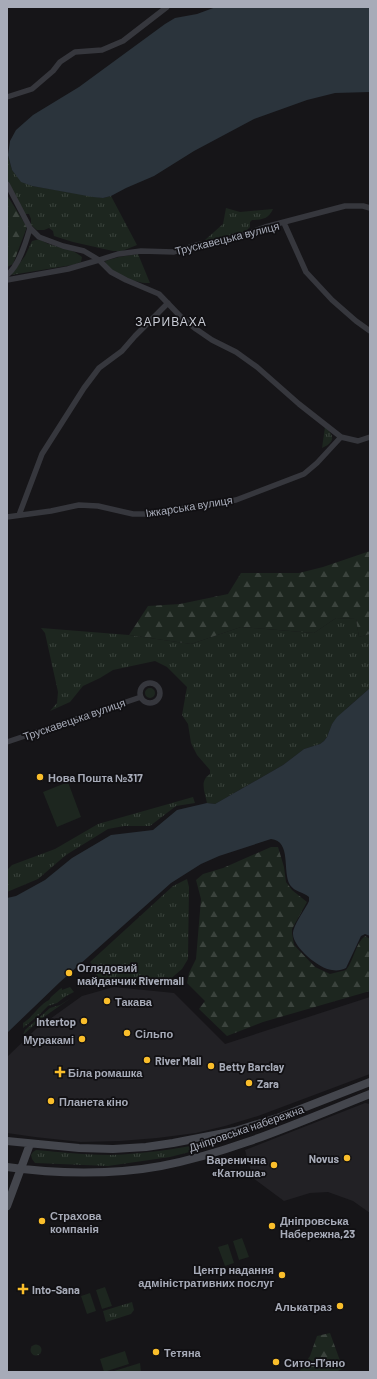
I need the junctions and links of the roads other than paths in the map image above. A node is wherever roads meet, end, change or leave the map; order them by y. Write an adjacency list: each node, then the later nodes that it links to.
1 (167, 7): 2 (street)
2 (7, 97)
3 (7, 184): 6 (street)
4 (370, 208): 5 (street, Трускавецька вулиця)
5 (284, 223): 7 (street, Трускавецька вулиця); 11 (street, Трускавецька вулиця)
6 (30, 228): 7 (street); 8 (street)
7 (99, 260): 9 (street); 10 (street)
8 (7, 275)
9 (7, 280)
10 (168, 303): 12 (street); 14 (street)
11 (370, 331)
12 (341, 437): 13 (street); 14 (street, Іжкарська вулиця)
13 (370, 437)
14 (19, 515): 15 (street, Іжкарська вулиця)
15 (7, 517)
16 (141, 697): 17 (street, Трускавецька вулиця)
17 (7, 742)
18 (370, 1082): 21 (main road, Дніпровська набережна)
19 (370, 1094): 23 (main road, Дніпровська набережна)
20 (7, 1141): 21 (main road, Дніпровська набережна)
21 (30, 1144): 23 (main road)
22 (7, 1167): 23 (main road, Дніпровська набережна)
23 (22, 1169): 24 (main road)
24 (7, 1206)

